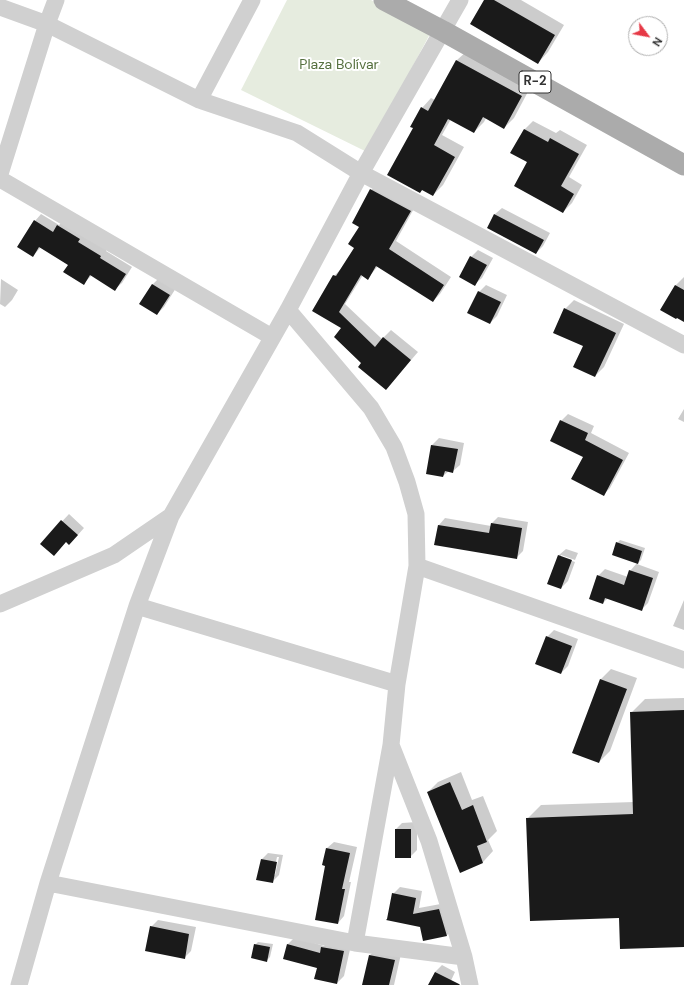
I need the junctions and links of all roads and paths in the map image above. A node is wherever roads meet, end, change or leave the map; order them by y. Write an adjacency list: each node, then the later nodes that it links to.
1 (56, 0): 6 (street)
2 (252, 0): 8 (street)
3 (384, 0): 7 (main road, R-2)
4 (460, 0): 7 (street)
5 (0, 7): 6 (street)
6 (47, 24): 8 (street); 11 (street)
7 (443, 31): 9 (main road, R-2); 10 (street)
8 (199, 100): 10 (street)
9 (684, 165)
10 (362, 172): 13 (street); 15 (street)
11 (0, 174)
12 (0, 179): 14 (street)
13 (288, 310): 14 (street); 17 (street)
14 (272, 337): 16 (street)
15 (684, 345)
16 (171, 516): 18 (street); 19 (street)
17 (417, 566): 20 (street); 21 (street)
18 (0, 604)
19 (137, 606): 21 (street); 23 (street)
20 (684, 660)
21 (397, 684): 22 (street)
22 (391, 745): 24 (street); 25 (street)
23 (48, 883): 24 (street); 26 (street)
24 (355, 943): 25 (street)
25 (464, 957): 27 (street)
26 (18, 985)
27 (470, 985)

